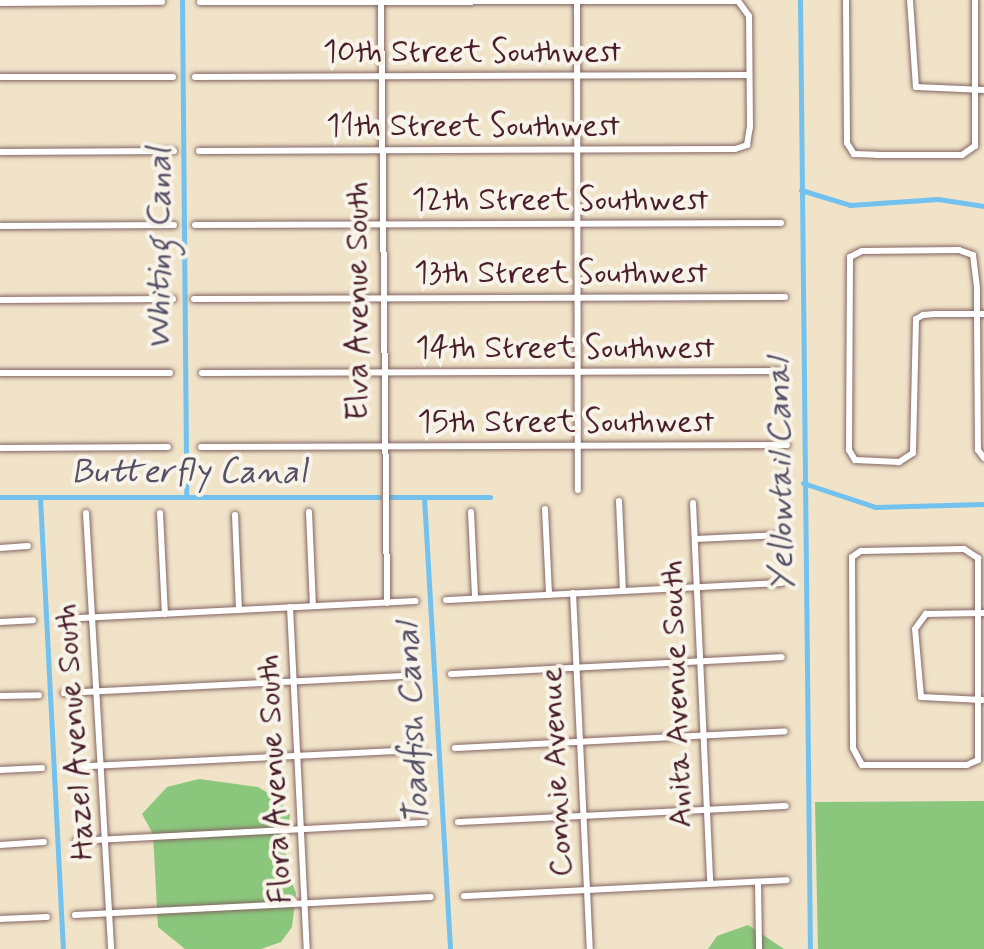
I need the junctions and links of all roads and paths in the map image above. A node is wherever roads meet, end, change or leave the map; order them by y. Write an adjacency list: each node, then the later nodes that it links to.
1 (577, 0): 5 (street); 9 (street); 11 (street)
2 (846, 0): 15 (street)
3 (910, 0): 15 (street)
4 (975, 0): 15 (street)
5 (381, 1): 7 (street); 10 (street, Elva Avenue South)
6 (162, 2): 8 (street)
7 (200, 2)
8 (0, 3)
9 (749, 75): 11 (street, 10th Street Southwest); 17 (street, 11th Street Southwest)
10 (381, 76): 11 (street, 10th Street Southwest); 14 (street, 10th Street Southwest); 18 (street, Elva Avenue South)
11 (577, 76): 17 (street)
12 (0, 77): 13 (street)
13 (173, 77)
14 (195, 77)
15 (975, 90): 16 (street)
16 (984, 90)
17 (577, 149): 18 (street, 11th Street Southwest); 24 (street)
18 (381, 150): 20 (street, 11th Street Southwest); 23 (street, Elva Avenue South)
19 (174, 151): 21 (street)
20 (199, 151)
21 (0, 152)
22 (781, 223): 24 (street, 12th Street Southwest)
23 (382, 224): 24 (street, 12th Street Southwest); 26 (street, 12th Street Southwest); 29 (street, Elva Avenue South)
24 (577, 224): 30 (street)
25 (174, 225): 27 (street)
26 (195, 225)
27 (0, 226)
28 (785, 297): 30 (street, 13th Street Southwest)
29 (382, 298): 30 (street, 13th Street Southwest); 32 (street, 13th Street Southwest); 36 (street, Elva Avenue South)
30 (578, 298): 37 (street)
31 (173, 299): 33 (street)
32 (194, 299)
33 (0, 300)
34 (980, 314): 34 (street); 47 (street)
35 (784, 371): 37 (street, 14th Street Southwest)
36 (382, 372): 37 (street, 14th Street Southwest); 40 (street, 14th Street Southwest); 45 (street, Elva Avenue South)
37 (578, 372): 42 (street)
38 (0, 373): 39 (street)
39 (170, 373)
40 (202, 373)
41 (787, 445): 42 (street, 15th Street Southwest)
42 (578, 446): 45 (street, 15th Street Southwest); 48 (street)
43 (168, 447): 46 (street)
44 (201, 447): 45 (street, 15th Street Southwest)
45 (382, 447): 69 (street, Elva Avenue South)
46 (0, 448)
47 (983, 458)
48 (578, 490)
49 (619, 501): 63 (street)
50 (693, 503): 58 (street, Anita Avenue South)
51 (545, 509): 65 (street)
52 (309, 512): 70 (street)
53 (471, 512): 66 (street)
54 (86, 513): 75 (street, Hazel Avenue South)
55 (160, 513): 74 (street)
56 (235, 515): 72 (street)
57 (782, 535): 58 (street)
58 (695, 539): 62 (street, Anita Avenue South)
59 (28, 546): 60 (street)
60 (0, 548)
61 (782, 583): 62 (street)
62 (697, 587): 63 (street); 80 (street, Anita Avenue South)
63 (623, 591): 64 (street)
64 (573, 593): 65 (street); 81 (street, Connie Avenue)
65 (549, 595): 66 (street)
66 (475, 598): 67 (street)
67 (446, 600)
68 (416, 601): 69 (street)
69 (387, 603): 70 (street)
70 (313, 606): 71 (street)
71 (290, 607): 72 (street); 84 (street, Flora Avenue South)
72 (239, 610): 74 (street)
73 (982, 613): 89 (street); 89 (street); 89 (street)
74 (165, 614): 75 (street)
75 (91, 617): 76 (street); 85 (street, Hazel Avenue South)
76 (61, 619)
77 (33, 620): 78 (street)
78 (0, 622)
79 (782, 657): 80 (street)
80 (698, 662): 81 (street); 91 (street, Anita Avenue South)
81 (576, 668): 82 (street); 92 (street, Connie Avenue)
82 (451, 674)
83 (417, 675): 84 (street)
84 (294, 682): 85 (street); 95 (street, Flora Avenue South)
85 (99, 691): 86 (street); 96 (street, Hazel Avenue South)
86 (64, 693)
87 (39, 695): 88 (street)
88 (0, 696)
89 (983, 700)
90 (785, 731): 91 (street)
91 (702, 735): 92 (street); 101 (street, Anita Avenue South)
92 (580, 742): 93 (street); 102 (street, Connie Avenue)
93 (455, 748)
94 (422, 750): 95 (street)
95 (298, 756): 96 (street); 105 (street, Flora Avenue South)
96 (102, 765): 97 (street); 106 (street, Hazel Avenue South)
97 (70, 767)
98 (42, 768): 99 (street)
99 (0, 770)
100 (786, 806): 101 (street)
101 (705, 809): 102 (street); 112 (street, Anita Avenue South)
102 (583, 815): 103 (street); 113 (street, Connie Avenue)
103 (458, 822)
104 (425, 823): 105 (street)
105 (301, 830): 106 (street); 116 (street, Flora Avenue South)
106 (106, 839): 107 (street); 117 (street, Hazel Avenue South)
107 (76, 841)
108 (44, 842): 109 (street)
109 (0, 845)
110 (787, 880): 111 (street)
111 (758, 882): 112 (street); 124 (street)
112 (710, 883): 113 (street)
113 (587, 890): 114 (street); 123 (street, Connie Avenue)
114 (464, 896)
115 (431, 897): 116 (street)
116 (305, 904): 117 (street); 122 (street, Flora Avenue South)
117 (109, 914): 118 (street); 121 (street, Hazel Avenue South)
118 (75, 915)
119 (47, 917): 120 (street)
120 (0, 919)
121 (111, 949)
122 (307, 949)
123 (590, 949)
124 (759, 949)

